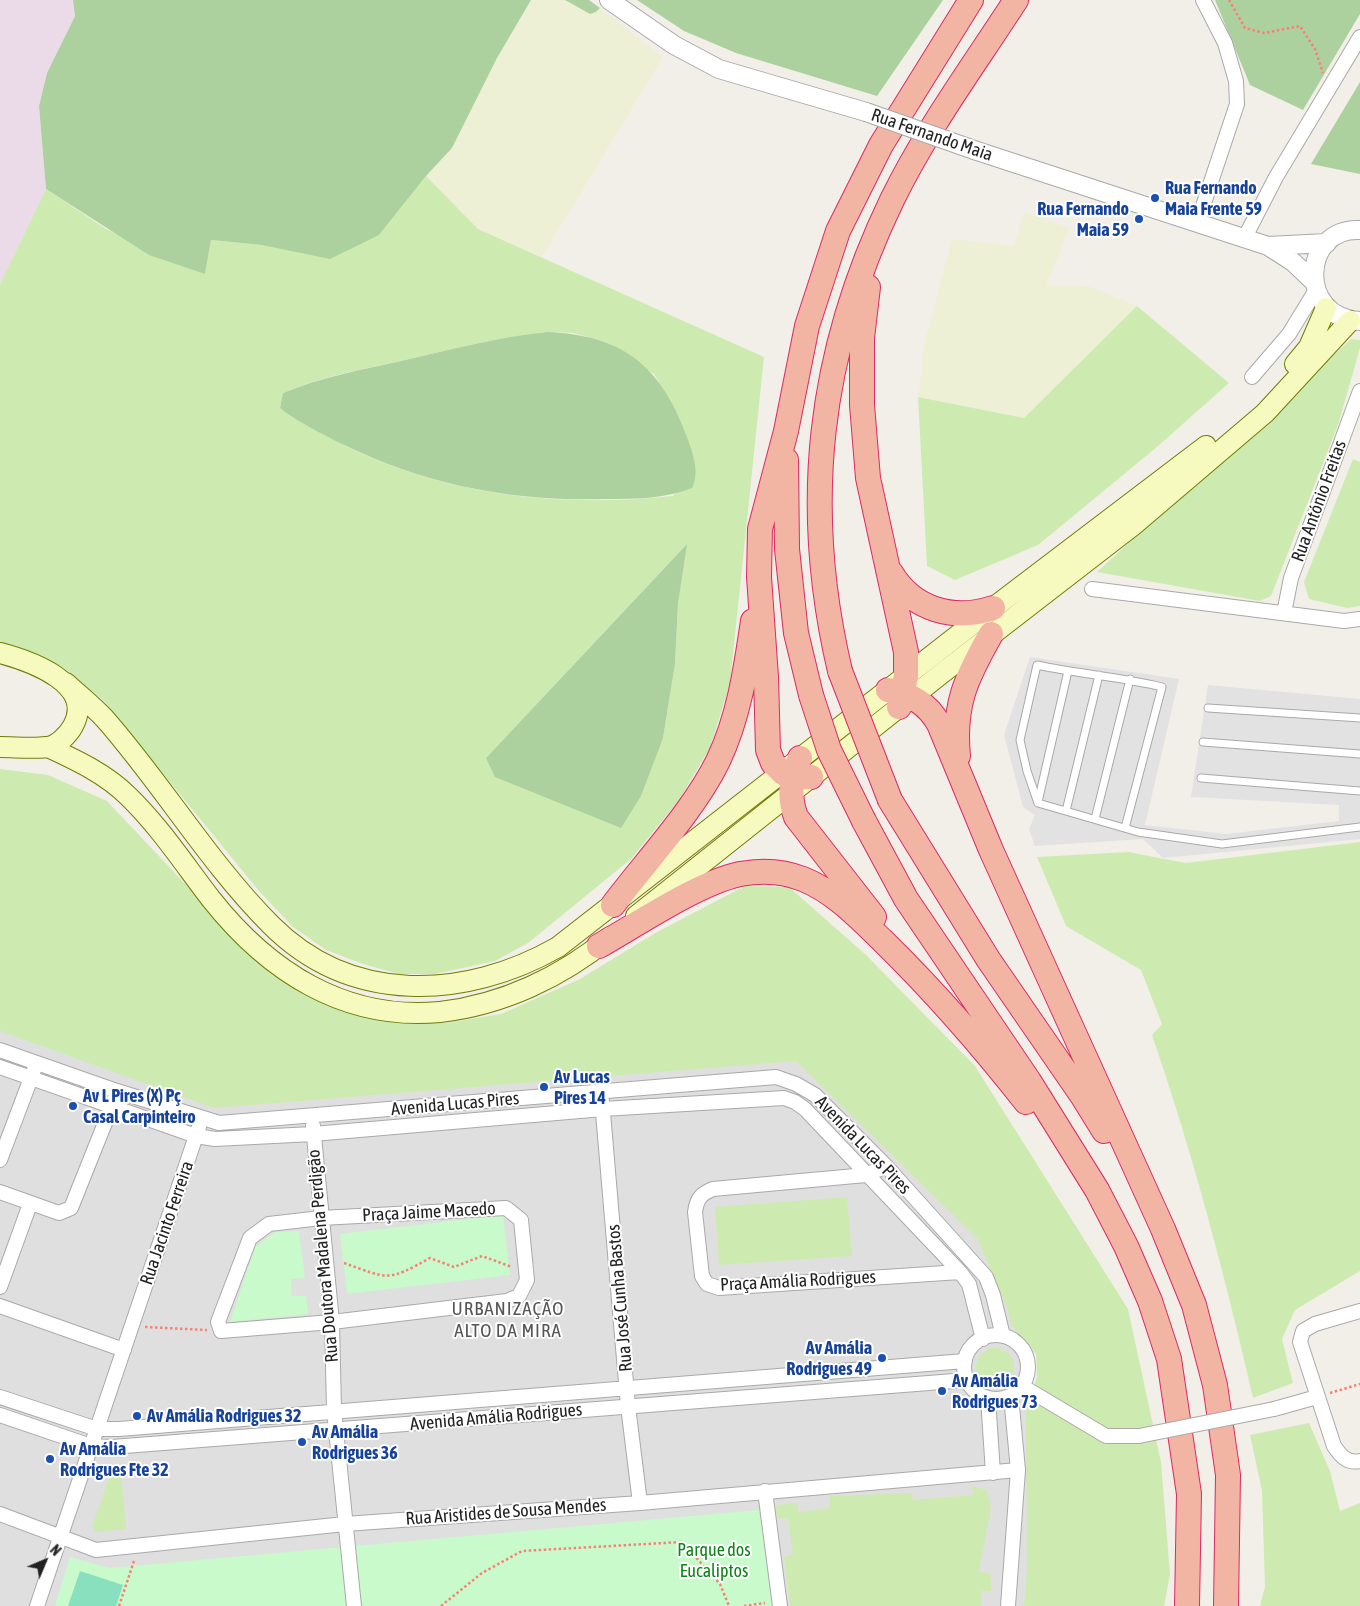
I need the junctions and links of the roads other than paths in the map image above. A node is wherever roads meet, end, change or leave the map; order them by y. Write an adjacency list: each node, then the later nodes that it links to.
1 (609, 0): 6 (street, Rua Fernando Maia, bridge)
2 (971, 0): 17 (highway)
3 (1016, 0): 10 (highway)
4 (1203, 0): 6 (street)
5 (1360, 37): 8 (street)
6 (1198, 224): 8 (street, Rua Fernando Maia)
7 (1360, 230): 9 (street)
8 (1244, 239): 11 (street, Rua Fernando Maia)
9 (1327, 243): 11 (street, Rua Fernando Maia); 12 (street)
10 (873, 244): 18 (highway); 68 (highway, bridge)
11 (1268, 246): 12 (street, Rua Fernando Maia)
12 (1315, 285): 13 (street, Rua Fernando Maia); 15 (street)
13 (1326, 308): 14 (street); 21 (main road)
14 (1355, 321): 24 (main road)
15 (1252, 377)
16 (1360, 391): 22 (street, Rua António Freitas)
17 (786, 431): 19 (highway); 64 (highway, bridge)
18 (888, 568): 21 (highway); 30 (highway)
19 (759, 577): 37 (highway); 46 (highway)
20 (1092, 589): 22 (street)
21 (993, 608): 30 (main road)
22 (1284, 613): 23 (street)
23 (1360, 619)
24 (992, 634): 30 (main road); 39 (highway)
25 (0, 653): 29 (main road)
26 (1068, 671): 27 (lane); 41 (lane); 41 (lane)
27 (1099, 675): 28 (lane); 42 (lane)
28 (1130, 679): 43 (lane); 45 (lane)
29 (66, 683): 35 (main road); 46 (main road)
30 (901, 693): 37 (main road); 39 (highway)
31 (1208, 708): 32 (lane)
32 (1360, 718)
33 (1203, 742): 36 (lane)
34 (0, 747): 35 (main road)
35 (48, 747): 47 (main road)
36 (1360, 754)
37 (796, 776): 46 (main road); 47 (main road); 48 (highway)
38 (1201, 778): 40 (lane)
39 (964, 784): 68 (highway)
40 (1360, 791)
41 (1038, 802): 42 (lane)
42 (1066, 811): 43 (lane)
43 (1095, 819): 45 (lane)
44 (1360, 827): 45 (lane)
45 (1125, 828)
46 (613, 905)
47 (599, 946): 48 (highway)
48 (915, 972): 64 (highway)
49 (0, 1050): 50 (street, Avenida Lucas Pires)
50 (37, 1062): 52 (street); 53 (street, Avenida Lucas Pires)
51 (0, 1067): 52 (street, Avenida Lucas Pires)
52 (31, 1078): 55 (street, Avenida Lucas Pires); 61 (street)
53 (117, 1091): 55 (street); 58 (street, Avenida Lucas Pires)
54 (601, 1093): 56 (street, Rua José Cunha Bastos); 57 (street, Avenida Lucas Pires); 62 (street, Avenida Lucas Pires)
55 (111, 1106): 60 (street, Avenida Lucas Pires); 66 (street)
56 (603, 1109): 59 (street, Avenida Lucas Pires); 63 (street, Avenida Lucas Pires); 80 (street, Rua José Cunha Bastos)
57 (313, 1116): 58 (street, Avenida Lucas Pires); 59 (street, Rua Doutora Madalena Perdigão)
58 (202, 1119): 60 (street, Rua Jacinto Ferreira)
59 (312, 1134): 60 (street, Avenida Lucas Pires); 67 (street, Rua Doutora Madalena Perdigão)
60 (196, 1136): 76 (street, Rua Jacinto Ferreira)
61 (0, 1160)
62 (886, 1166): 63 (street, Praça Amália Rodrigues); 74 (street, Avenida Lucas Pires)
63 (866, 1175): 69 (street, Avenida Lucas Pires); 69 (street, Praça Amália Rodrigues)
64 (1097, 1190): 103 (highway)
65 (0, 1192): 66 (street)
66 (30, 1204): 70 (street)
67 (321, 1218): 73 (street, Rua Doutora Madalena Perdigão); 73 (street, Praça Jaime Macedo); 73 (street, Praça Jaime Macedo)
68 (1163, 1229): 104 (highway)
69 (960, 1272): 75 (street, Avenida Lucas Pires)
70 (0, 1287)
71 (0, 1306): 76 (street)
72 (1360, 1310): 83 (street)
73 (332, 1322): 86 (street, Rua Doutora Madalena Perdigão)
74 (1003, 1336): 75 (street); 79 (street)
75 (982, 1339): 77 (street)
76 (124, 1350): 88 (street, Rua Jacinto Ferreira)
77 (964, 1361): 78 (street); 80 (street, Avenida Amália Rodrigues)
78 (967, 1380): 84 (street); 85 (street, Avenida Amália Rodrigues)
79 (1022, 1386): 81 (street); 83 (street, bridge)
80 (628, 1387): 85 (street, Rua José Cunha Bastos); 86 (street, Avenida Amália Rodrigues)
81 (1011, 1396): 84 (street); 92 (street)
82 (0, 1397): 88 (street, Avenida Amália Rodrigues)
83 (1317, 1397): 91 (street)
84 (988, 1398): 93 (street)
85 (628, 1406): 89 (street, Avenida Amália Rodrigues); 95 (street, Rua José Cunha Bastos)
86 (334, 1410): 88 (street, Avenida Amália Rodrigues); 89 (street, Rua Doutora Madalena Perdigão)
87 (0, 1415): 90 (street, Avenida Amália Rodrigues)
88 (97, 1429): 90 (street, Rua Jacinto Ferreira)
89 (336, 1431): 90 (street, Avenida Amália Rodrigues); 97 (street, Rua Doutora Madalena Perdigão)
90 (91, 1446): 98 (street, Rua Jacinto Ferreira)
91 (1360, 1461)
92 (1018, 1470): 93 (street, Rua Aristides de Sousa Mendes); 102 (street)
93 (993, 1473): 94 (street, Rua Aristides de Sousa Mendes)
94 (765, 1491): 95 (street, Rua Aristides de Sousa Mendes); 99 (street)
95 (640, 1503): 97 (street, Rua Aristides de Sousa Mendes)
96 (0, 1514): 98 (street, Rua Aristides de Sousa Mendes)
97 (345, 1524): 98 (street, Rua Aristides de Sousa Mendes); 101 (street, Rua Doutora Madalena Perdigão)
98 (60, 1536): 100 (street, Rua Jacinto Ferreira)
99 (780, 1603)
100 (37, 1606)
101 (354, 1606)
102 (1008, 1606)
103 (1187, 1606)
104 (1226, 1606)

